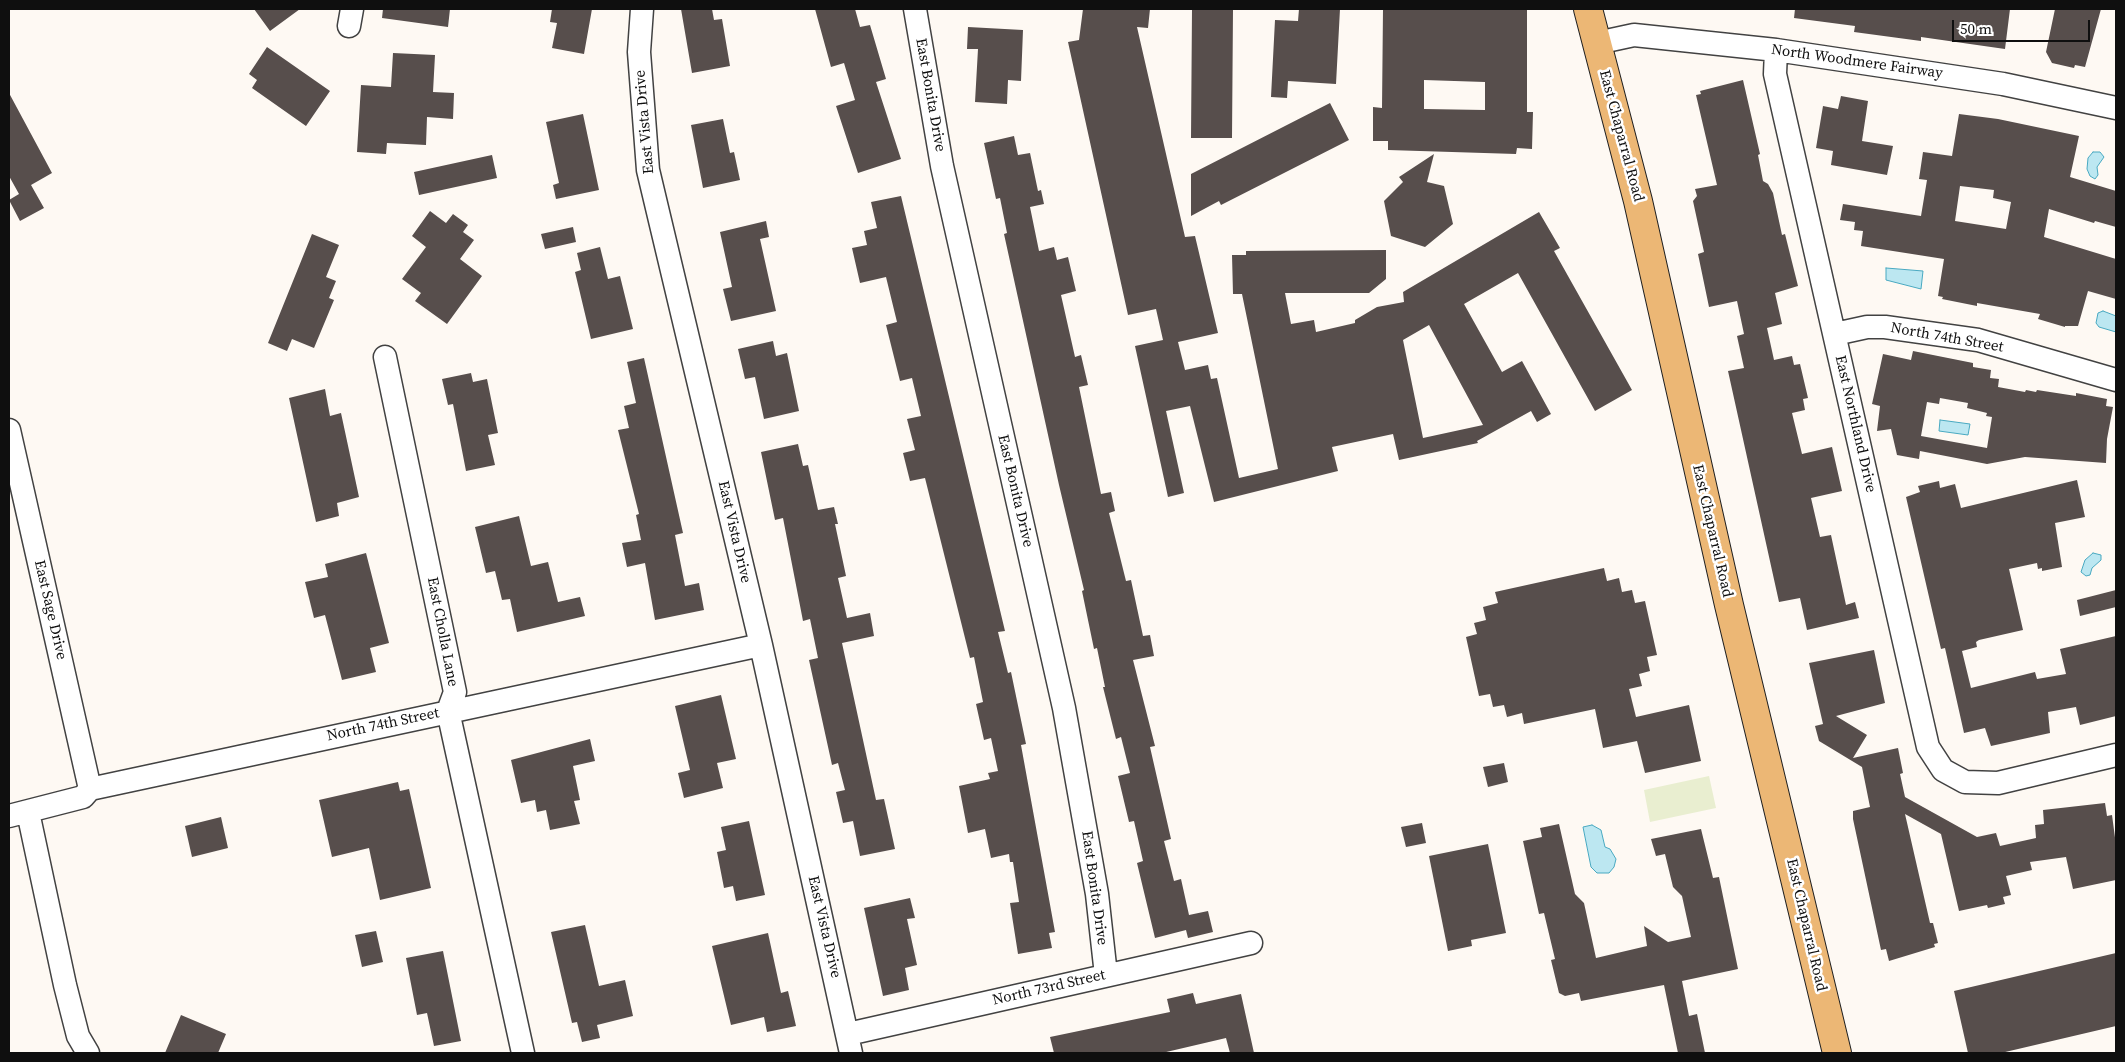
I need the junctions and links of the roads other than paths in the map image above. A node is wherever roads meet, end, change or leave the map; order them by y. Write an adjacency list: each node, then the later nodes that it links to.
1 (642, 9): 11 (street, East Vista Drive)
2 (915, 9): 17 (street, East Bonita Drive)
3 (1588, 9): 4 (main road, East Chaparral Road)
4 (1597, 43): 5 (street, North Woodmere Fairway); 21 (main road, East Chaparral Road)
5 (1776, 50): 6 (street, North Woodmere Fairway); 7 (street, East Northland Drive)
6 (2116, 108)
7 (1835, 334): 9 (street, North 74th Street); 13 (street, East Northland Drive)
8 (385, 357): 12 (street, East Cholla Lane)
9 (2116, 380)
10 (9, 430): 14 (street, East Sage Drive)
11 (761, 645): 12 (street, North 74th Street); 18 (street, East Vista Drive)
12 (448, 711): 14 (street, North 74th Street); 20 (street, East Cholla Lane)
13 (2116, 755)
14 (90, 789): 15 (street, North 74th Street)
15 (18, 814): 19 (street)
16 (1251, 943): 17 (street, North 73rd Street)
17 (1106, 975): 18 (street, North 73rd Street)
18 (850, 1043)
19 (88, 1053)
20 (523, 1053)
21 (1837, 1053)

